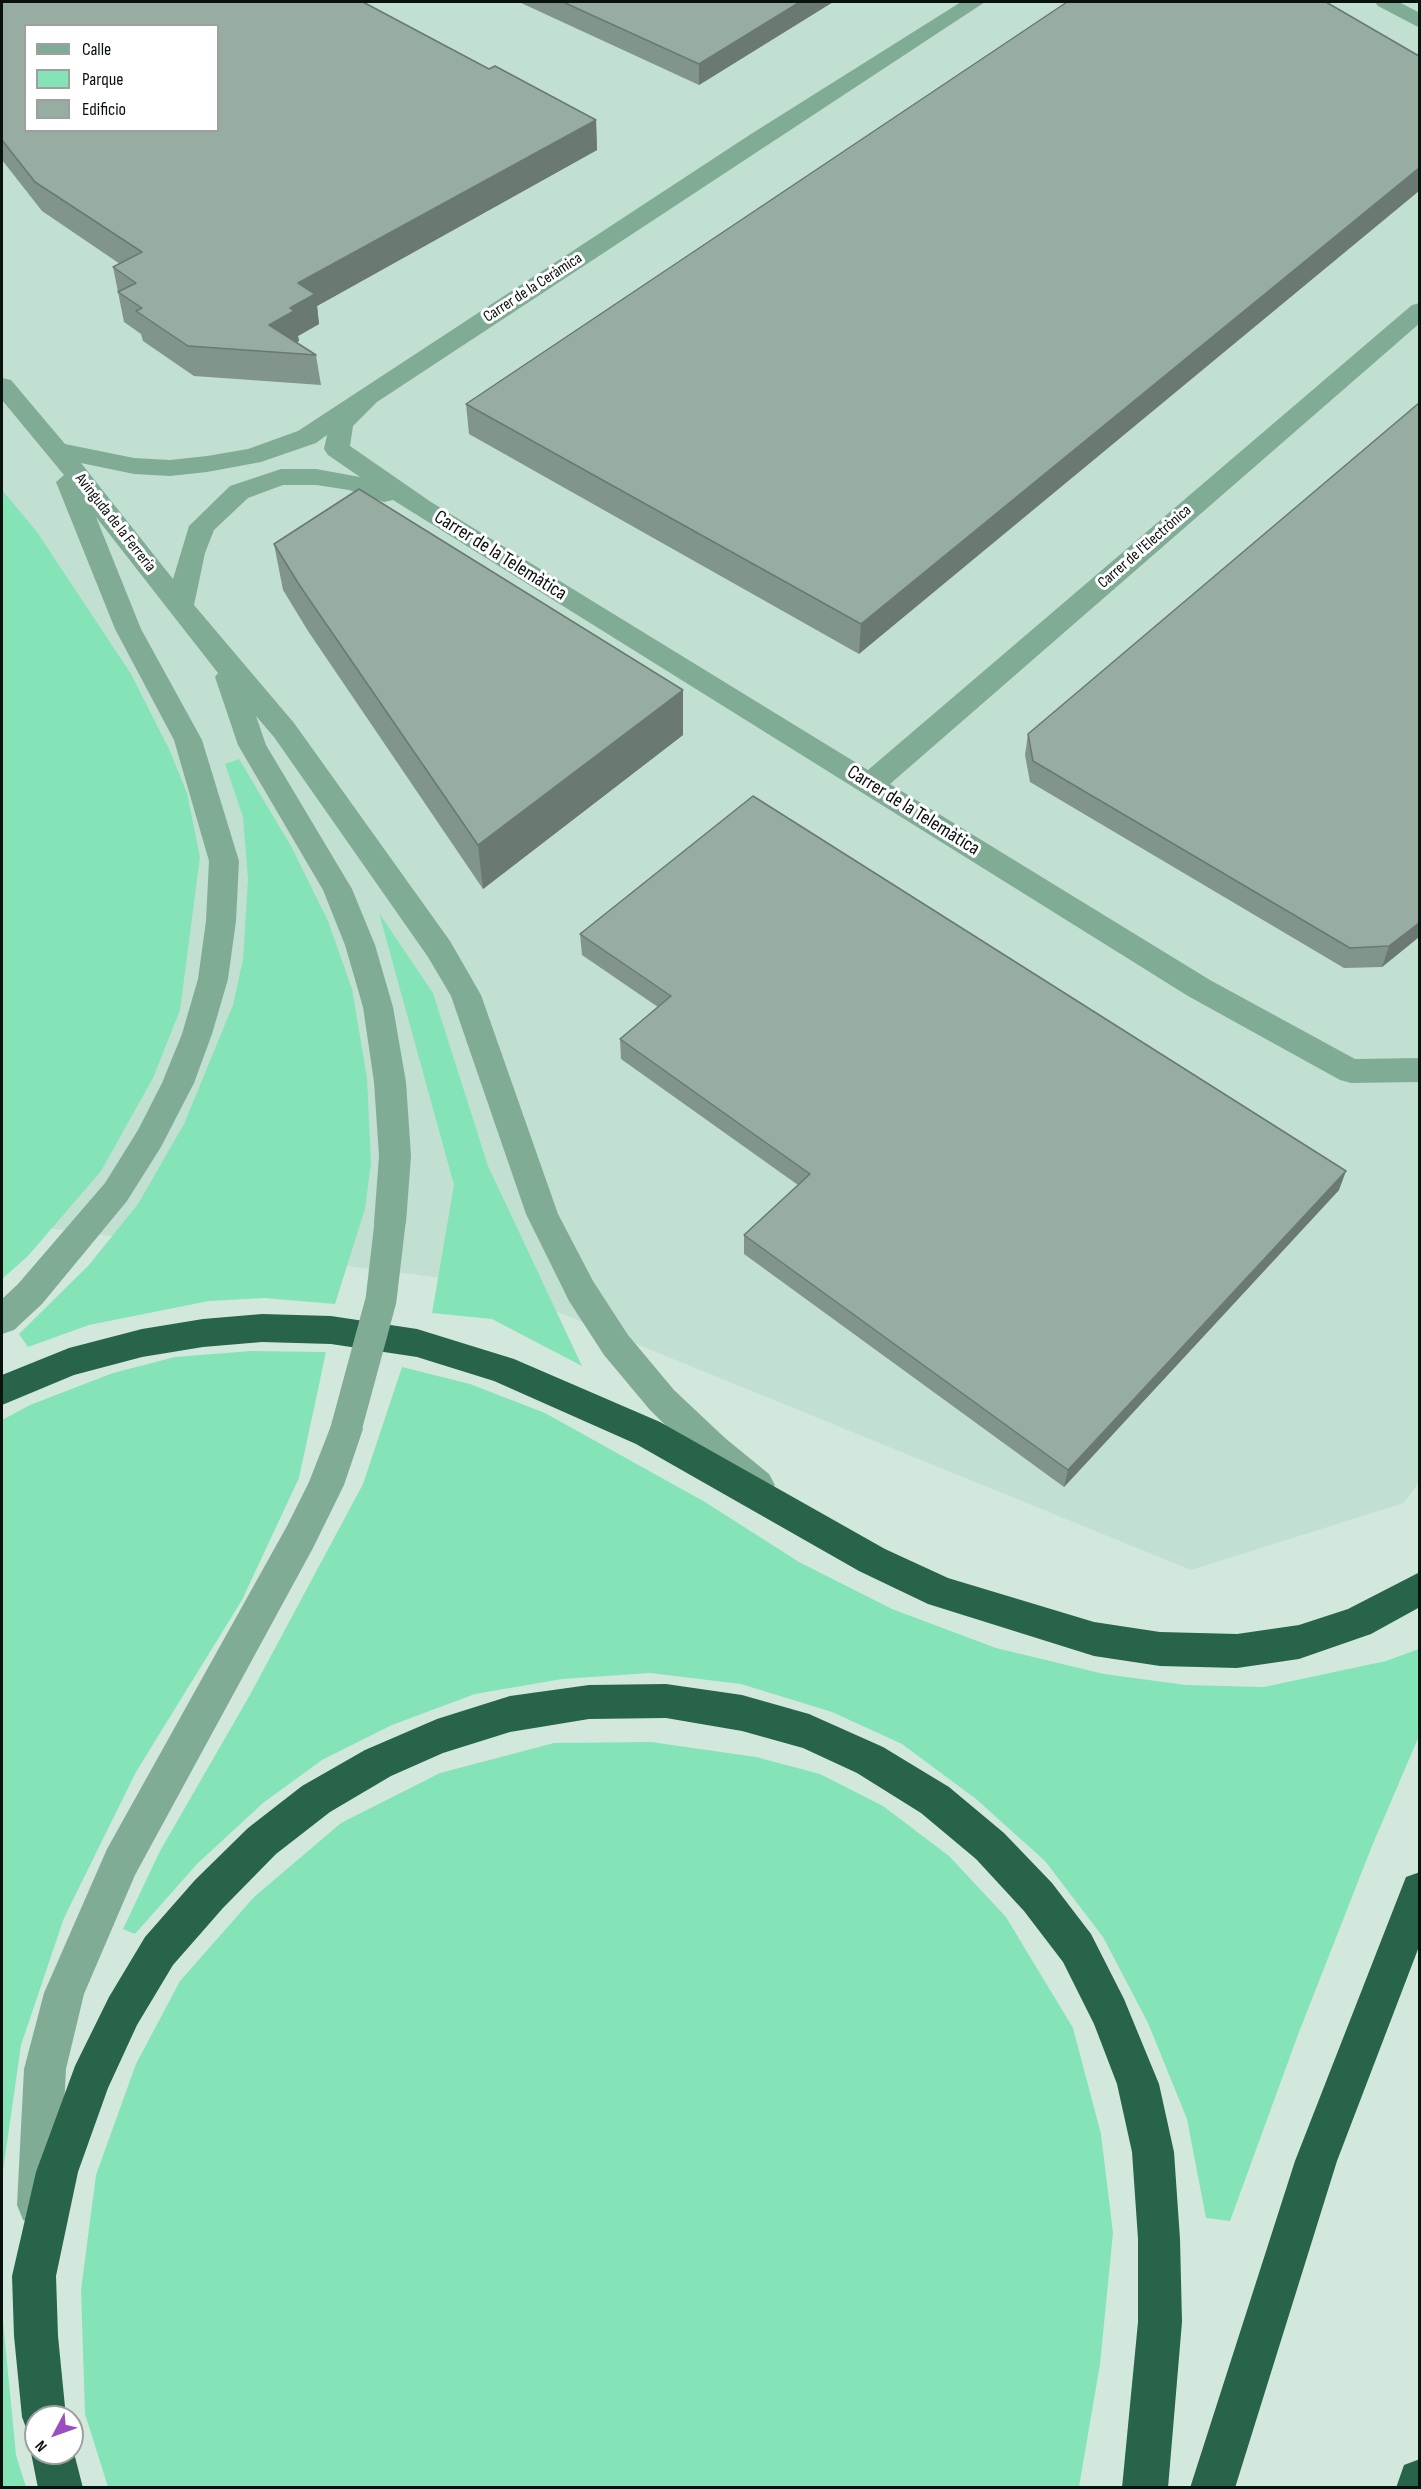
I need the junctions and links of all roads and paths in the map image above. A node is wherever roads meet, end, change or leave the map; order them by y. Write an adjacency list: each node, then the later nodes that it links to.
1 (975, 2): 6 (street, Carrer de la Ceràmica)
2 (1385, 2): 3 (street)
3 (1419, 22)
4 (1419, 310): 11 (street, Carrer de l'Electrònica)
5 (2, 385): 7 (street, Avinguda de la Ferreria)
6 (370, 395): 7 (street, Carrer de la Ceràmica); 8 (street)
7 (57, 450): 9 (street, Avinguda de la Ferreria); 13 (street)
8 (422, 508): 9 (street); 11 (street, Carrer de la Telemàtica)
9 (180, 606): 10 (street, Avinguda de la Ferreria)
10 (225, 663): 15 (street, Avinguda de la Ferreria); 18 (street, bridge)
11 (871, 784): 12 (street, Carrer de la Telemàtica)
12 (1419, 1070)
13 (2, 1320)
14 (2, 1390): 15 (highway)
15 (795, 1516): 16 (highway)
16 (1419, 1588)
17 (1419, 1891): 24 (highway)
18 (34, 2276): 19 (highway); 23 (highway)
19 (43, 2405)
20 (56, 2465): 22 (highway)
21 (1419, 2481): 25 (highway)
22 (61, 2487)
23 (1145, 2487)
24 (1212, 2487)
25 (1418, 2487)

